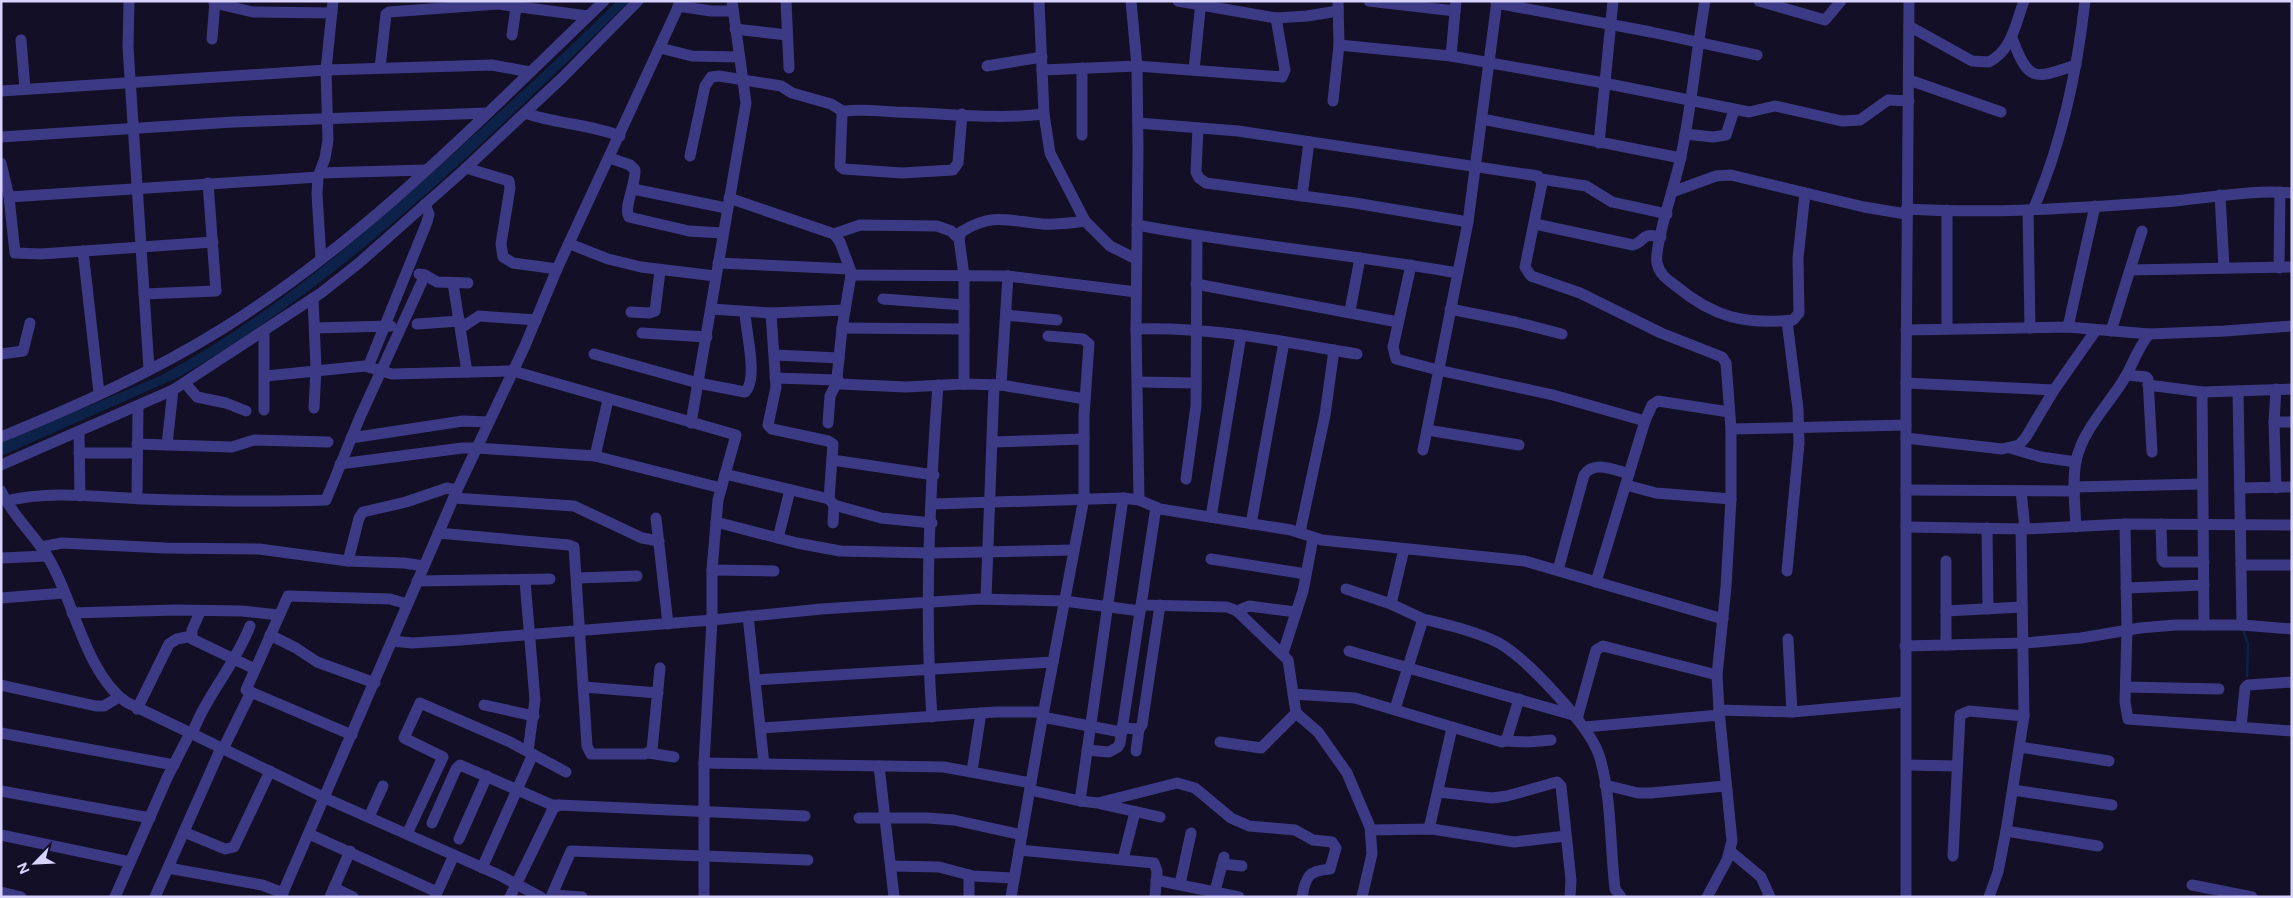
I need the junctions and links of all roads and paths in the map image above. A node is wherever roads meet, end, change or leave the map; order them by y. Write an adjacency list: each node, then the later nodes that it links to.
1 (129, 1): 56 (street)
2 (604, 1): 26 (street)
3 (638, 1): 67 (street)
4 (786, 1): 32 (street)
5 (1039, 1): 42 (street)
6 (1131, 1): 46 (street)
7 (1178, 1): 19 (street)
8 (1369, 1): 17 (street)
9 (1613, 1): 28 (street)
10 (1705, 1): 36 (street)
11 (1759, 1): 12 (street)
12 (1841, 1)
13 (1909, 1): 29 (street)
14 (2024, 1): 33 (street)
15 (2085, 1): 44 (street)
16 (214, 2): 25 (street); 34 (street)
17 (1385, 2): 24 (street)
18 (1496, 2): 28 (street); 43 (street)
19 (1200, 3): 27 (street); 52 (street)
20 (516, 4): 26 (street); 31 (street); 47 (street)
21 (680, 4): 23 (street); 38 (street)
22 (1339, 4): 27 (street); 37 (street)
23 (733, 6): 30 (street)
24 (1456, 6): 40 (street)
25 (332, 7): 50 (street)
26 (588, 16): 53 (street)
27 (1276, 18): 52 (street)
28 (1610, 24): 36 (street); 57 (street)
29 (1909, 26): 33 (street); 55 (street)
30 (735, 29): 32 (street); 41 (street)
31 (512, 35)
32 (786, 35): 48 (street)
33 (2012, 38): 44 (street)
34 (212, 39)
35 (21, 40): 58 (street)
36 (1698, 42): 39 (street); 62 (street)
37 (1339, 45): 40 (street); 61 (street)
38 (660, 48): 41 (street); 77 (street)
39 (1757, 55)
40 (1451, 56): 43 (street)
41 (739, 57): 54 (street)
42 (1042, 58): 45 (street); 51 (street)
43 (1490, 64): 57 (street); 71 (street)
44 (2076, 65): 103 (street)
45 (987, 66)
46 (1137, 66): 49 (street); 52 (street); 72 (street)
47 (380, 68): 50 (street); 53 (street)
48 (789, 68)
49 (1082, 68): 51 (street); 76 (street)
50 (326, 70): 56 (street); 70 (street)
51 (1042, 70): 69 (street)
52 (1194, 70)
53 (530, 72): 66 (street)
54 (742, 79): 64 (street); 81 (street); 99 (street)
55 (1909, 80): 60 (street); 65 (street)
56 (130, 82): 58 (street); 73 (street)
57 (1604, 83): 62 (street); 80 (street)
58 (25, 89): 59 (street)
59 (1, 91)
60 (1909, 100): 63 (street); 104 (street)
61 (1332, 101)
62 (1691, 101): 63 (street); 75 (street)
63 (1734, 110): 75 (street)
64 (844, 112): 68 (street); 68 (street)
65 (2001, 112)
66 (488, 113): 70 (street); 87 (street)
67 (525, 113): 77 (street); 85 (street)
68 (962, 114): 69 (street)
69 (1044, 114): 106 (street)
70 (327, 118): 73 (street); 88 (street)
71 (1482, 119): 80 (street); 86 (street)
72 (1138, 123): 74 (street); 109 (street)
73 (133, 128): 78 (street); 91 (street)
74 (1198, 128): 79 (street); 97 (street)
75 (1685, 134): 83 (street)
76 (1082, 135)
77 (620, 136): 82 (street)
78 (1, 137)
79 (1309, 142): 86 (street); 97 (street)
80 (1599, 143): 83 (street)
81 (690, 156)
82 (610, 158): 92 (street); 117 (street)
83 (1681, 158): 93 (street)
84 (1, 163): 98 (street)
85 (466, 168): 100 (street); 128 (street)
86 (1475, 168): 89 (street); 107 (street)
87 (426, 170): 88 (street); 121 (street)
88 (319, 175): 90 (street); 121 (street)
89 (1541, 179): 105 (street); 108 (street)
90 (208, 183): 91 (street); 116 (street)
91 (137, 188): 98 (street); 118 (street)
92 (634, 189): 99 (street); 111 (street)
93 (1672, 192): 94 (street); 105 (street)
94 (1805, 193): 104 (street); 155 (street)
95 (2286, 193): 96 (street); 127 (street)
96 (2220, 195): 101 (street); 126 (street)
97 (1302, 196): 107 (street)
98 (9, 197): 119 (street)
99 (728, 203): 111 (street); 112 (street)
100 (425, 204): 133 (street); 142 (street)
101 (2095, 206): 103 (street); 163 (street)
102 (1947, 210): 103 (street); 104 (street); 166 (street)
103 (2031, 210): 167 (street)
104 (1906, 211): 171 (street)
105 (1667, 214): 114 (street)
106 (1085, 221): 115 (street); 122 (street)
107 (1468, 222): 132 (street)
108 (1535, 224): 114 (street); 221 (street)
109 (1137, 225): 113 (street); 122 (street)
110 (2142, 231): 129 (street)
111 (722, 233): 123 (street)
112 (834, 234): 115 (street); 131 (street)
113 (1197, 236): 120 (street); 139 (street)
114 (1661, 237): 155 (street)
115 (959, 239): 134 (street)
116 (213, 242): 118 (street); 141 (street)
117 (570, 244): 128 (street); 130 (street)
118 (141, 247): 119 (street); 141 (street)
119 (83, 251): 214 (street)
120 (1360, 258): 124 (street); 148 (street)
121 (321, 259): 189 (street)
122 (1136, 259): 140 (street)
123 (718, 262): 131 (street); 135 (street)
124 (1411, 265): 132 (street); 156 (street)
125 (2292, 267): 127 (street)
126 (2224, 268): 127 (street); 129 (street)
127 (2279, 268)
128 (558, 269): 153 (street)
129 (2130, 270): 173 (street)
130 (660, 271): 135 (street); 149 (street)
131 (851, 272): 134 (street); 147 (street)
132 (1457, 273): 146 (street)
133 (416, 274): 138 (street); 160 (street); 161 (street)
134 (964, 275): 136 (street); 144 (street)
135 (716, 276): 145 (street)
136 (1008, 276): 140 (street); 152 (street)
137 (468, 282): 138 (street)
138 (453, 283): 159 (street)
139 (1196, 284): 148 (street); 170 (street)
140 (1136, 292): 169 (street)
141 (144, 294): 189 (street)
142 (313, 298): 164 (street); 174 (street)
143 (883, 299): 144 (street)
144 (964, 305): 168 (street)
145 (711, 309): 150 (street); 180 (street)
146 (1450, 309): 176 (street); 191 (street)
147 (845, 310): 151 (street); 165 (street)
148 (1350, 311): 156 (street)
149 (632, 312)
150 (745, 312): 151 (street); 201 (street)
151 (771, 313): 186 (street)
152 (1006, 315): 154 (street); 206 (street)
153 (536, 320): 159 (street); 193 (street)
154 (1057, 320)
155 (1787, 321): 229 (street)
156 (1398, 322): 191 (street)
157 (30, 323): 183 (street)
158 (417, 324): 159 (street)
159 (461, 325): 194 (street)
160 (385, 326): 161 (street); 164 (street); 188 (street)
161 (401, 326): 192 (street)
162 (2292, 326): 177 (street)
163 (2068, 327): 167 (street); 172 (street)
164 (315, 328): 190 (street)
165 (842, 328): 168 (street); 187 (street)
166 (1947, 328): 167 (street); 171 (street)
167 (2030, 328)
168 (964, 329): 204 (street)
169 (1136, 329): 170 (street); 200 (street)
170 (1196, 330): 178 (street); 202 (street)
171 (1906, 330): 203 (street)
172 (2096, 330): 173 (street); 211 (street)
173 (2111, 331): 177 (street)
174 (264, 332): 196 (street); 199 (street)
175 (642, 332): 180 (street)
176 (1562, 334)
177 (2148, 334): 195 (street)
178 (1241, 335): 181 (street); 277 (street)
179 (1048, 336): 215 (street)
180 (707, 337): 201 (street)
181 (1284, 342): 182 (street); 282 (street)
182 (1334, 350): 185 (street); 292 (street)
183 (1, 354)
184 (594, 354): 201 (street)
185 (1357, 354)
186 (775, 355): 187 (street); 197 (street)
187 (839, 358): 198 (street)
188 (368, 367): 190 (street); 192 (street)
189 (149, 369): 214 (street)
190 (316, 370): 196 (street); 218 (street)
191 (1438, 370): 222 (street); 231 (street)
192 (381, 371): 194 (street); 234 (street)
193 (513, 371): 194 (street); 216 (street); 223 (street)
194 (467, 372)
195 (2127, 375): 207 (street); 249 (street)
196 (266, 376): 219 (street)
197 (776, 378): 198 (street); 248 (street)
198 (838, 380): 205 (street); 227 (street)
199 (184, 382): 210 (street); 220 (street)
200 (1138, 382): 202 (street); 272 (street)
201 (698, 383): 226 (street)
202 (1196, 383): 254 (street)
203 (1906, 383): 211 (street); 228 (street)
204 (964, 384): 205 (street); 206 (street)
205 (938, 385): 253 (street)
206 (998, 385): 215 (street); 238 (street)
207 (2148, 385): 213 (street); 245 (street)
208 (2276, 389): 209 (street); 212 (street); 224 (street)
209 (2292, 389)
210 (172, 390): 217 (street); 239 (street)
211 (2054, 390): 242 (street)
212 (2238, 391): 213 (street); 259 (street)
213 (2202, 392): 256 (street)
214 (100, 393): 233 (street)
215 (1085, 399): 236 (street)
216 (608, 400): 226 (street); 247 (street)
217 (138, 406): 232 (street); 243 (street)
218 (314, 408)
219 (264, 410)
220 (246, 411)
221 (1729, 412): 222 (street); 230 (street)
222 (1645, 421): 255 (street)
223 (489, 422): 234 (street); 241 (street)
224 (2274, 422): 225 (street); 260 (street)
225 (2292, 422)
226 (691, 423): 252 (street)
227 (828, 423)
228 (1906, 425): 229 (street); 235 (street)
229 (1798, 427): 230 (street); 313 (street)
230 (1731, 429): 271 (street)
231 (1427, 430): 240 (street); 244 (street)
232 (79, 432): 246 (street); 251 (street)
233 (1, 437)
234 (351, 438): 250 (street)
235 (1906, 438): 242 (street); 263 (street)
236 (1084, 440): 238 (street); 269 (street)
237 (328, 442): 239 (street)
238 (993, 442): 273 (street)
239 (167, 445): 243 (street)
240 (1519, 445)
241 (477, 448): 247 (street); 250 (street); 265 (street)
242 (2010, 448): 249 (street)
243 (137, 449): 246 (street); 268 (street)
244 (1423, 450)
245 (2152, 452)
246 (79, 454): 267 (street)
247 (595, 456): 258 (street)
248 (832, 460): 253 (street); 274 (street)
249 (2076, 462): 261 (street)
250 (340, 464): 268 (street)
251 (1, 465)
252 (725, 474): 258 (street); 262 (street)
253 (934, 475): 275 (street)
254 (1186, 479)
255 (1628, 480): 271 (street); 311 (street); 320 (street)
256 (2202, 484): 261 (street); 285 (street)
257 (2292, 487): 260 (street)
258 (721, 488): 279 (street)
259 (2240, 488): 260 (street); 286 (street)
260 (2276, 488)
261 (2074, 489): 264 (street); 288 (street)
262 (790, 490): 274 (street); 294 (street)
263 (1906, 490): 264 (street); 289 (street)
264 (2022, 490): 291 (street)
265 (455, 494): 293 (street); 296 (street); 304 (street)
266 (4, 496): 267 (street); 300 (street)
267 (80, 496): 268 (street)
268 (137, 498)
269 (1084, 498): 270 (street); 273 (street); 298 (street)
270 (1123, 498): 272 (street); 332 (street)
271 (1731, 499): 344 (street)
272 (1139, 500): 276 (street)
273 (990, 501): 275 (street); 299 (street)
274 (832, 502): 280 (street); 281 (street)
275 (933, 504): 281 (street)
276 (1156, 508): 277 (street); 334 (street)
277 (1211, 517): 282 (street)
278 (656, 518): 296 (street)
279 (716, 522): 294 (street); 310 (street)
280 (833, 523)
281 (932, 523): 301 (street)
282 (1251, 524): 292 (street)
283 (2125, 524): 284 (street); 288 (street); 322 (street)
284 (2161, 524): 285 (street); 306 (street)
285 (2204, 524): 286 (street); 306 (street)
286 (2240, 524): 287 (street); 307 (street)
287 (2292, 524)
288 (2076, 526): 291 (street)
289 (1906, 527): 290 (street); 360 (street)
290 (1987, 528): 291 (street); 335 (street)
291 (2023, 528): 333 (street)
292 (1300, 532): 295 (street)
293 (438, 534): 309 (street); 316 (street)
294 (778, 538): 301 (street)
295 (1312, 538): 297 (street); 314 (street)
296 (658, 541): 346 (street)
297 (1404, 549): 311 (street); 330 (street)
298 (1074, 550): 299 (street); 327 (street)
299 (988, 551): 301 (street); 326 (street)
300 (44, 552): 302 (street); 304 (street); 324 (street)
301 (931, 553): 328 (street)
302 (1, 558)
303 (1211, 559): 314 (street)
304 (348, 561): 309 (street)
305 (1946, 561): 337 (street)
306 (2204, 562): 321 (street)
307 (2241, 565): 308 (street); 348 (street)
308 (2292, 565)
309 (424, 566): 318 (street)
310 (712, 570): 312 (street); 345 (street)
311 (1558, 570): 320 (street)
312 (774, 571)
313 (1787, 571)
314 (1306, 574): 339 (street)
315 (637, 576): 316 (street)
316 (577, 578): 352 (street)
317 (550, 579): 319 (street)
318 (417, 581): 319 (street); 329 (street)
319 (525, 581): 353 (street)
320 (1596, 582): 344 (street)
321 (2204, 585): 322 (street); 347 (street)
322 (2126, 588): 350 (street)
323 (1346, 589): 330 (street)
324 (64, 592): 325 (street); 340 (street)
325 (1, 598)
326 (986, 598): 327 (street); 328 (street)
327 (1064, 601): 332 (street); 364 (street)
328 (929, 602): 342 (street); 368 (street)
329 (407, 604): 341 (street); 357 (street)
330 (1391, 604): 343 (street)
331 (1160, 605): 334 (street); 336 (street); 399 (street)
332 (1108, 606): 334 (street); 395 (street)
333 (2022, 607): 335 (street); 358 (street)
334 (1141, 608): 400 (street)
335 (1988, 609): 337 (street)
336 (1238, 611): 339 (street); 362 (street)
337 (1946, 611): 359 (street)
338 (200, 612): 340 (street); 341 (street); 355 (street)
339 (1296, 612): 362 (street)
340 (72, 613): 380 (street)
341 (278, 615): 354 (street)
342 (748, 616): 345 (street); 370 (street)
343 (1423, 619): 365 (street); 394 (street)
344 (1723, 619): 369 (street)
345 (712, 620): 346 (street); 417 (street)
346 (668, 624): 352 (street)
347 (2204, 625): 348 (street); 350 (street)
348 (2242, 625): 351 (street)
349 (250, 626): 363 (street)
350 (2127, 629): 358 (street); 375 (street)
351 (2292, 629)
352 (580, 631): 353 (street); 374 (street)
353 (531, 634): 357 (street); 391 (street)
354 (270, 635): 366 (street); 372 (street)
355 (192, 636): 363 (street); 384 (street)
356 (1788, 639): 387 (street)
357 (392, 641): 372 (street)
358 (2022, 643): 359 (street); 392 (street)
359 (1946, 645): 360 (street)
360 (1905, 646): 382 (street)
361 (1349, 651): 365 (street)
362 (1283, 653): 379 (street)
363 (234, 659): 366 (street); 403 (street)
364 (1053, 662): 368 (street); 390 (street)
365 (1409, 666): 381 (street); 385 (street)
366 (256, 668): 377 (street)
367 (660, 668): 378 (street)
368 (929, 669): 370 (street); 393 (street)
369 (1717, 675): 386 (street); 394 (street)
370 (755, 680): 397 (street)
371 (2292, 682): 396 (street)
372 (374, 683): 404 (street)
373 (1, 685): 380 (street)
374 (584, 687): 378 (street); 413 (street)
375 (2126, 688): 376 (street); 396 (street)
376 (2219, 689)
377 (251, 692): 404 (street); 409 (street)
378 (658, 693): 413 (street)
379 (1292, 694): 385 (street); 389 (street)
380 (119, 697): 384 (street)
381 (1519, 699): 394 (street); 405 (street)
382 (1905, 702): 387 (street); 419 (street)
383 (484, 705): 391 (street)
384 (138, 709): 403 (street)
385 (1395, 709): 398 (street)
386 (1719, 712): 387 (street); 394 (street); 431 (street)
387 (1792, 712)
388 (981, 713): 390 (street); 393 (street); 425 (street)
389 (1296, 713): 407 (street); 451 (street)
390 (1043, 714): 395 (street); 430 (street)
391 (534, 716): 412 (street)
392 (2024, 716): 408 (street); 423 (street)
393 (932, 717): 397 (street)
394 (1579, 720): 428 (street)
395 (1091, 727): 400 (street); 410 (street)
396 (2241, 727): 401 (street)
397 (761, 728): 418 (street)
398 (1452, 728): 405 (street); 435 (street)
399 (1139, 729): 400 (street); 411 (street)
400 (1122, 730): 410 (street)
401 (2292, 730)
402 (1, 733): 420 (street)
403 (191, 734): 409 (street); 420 (street)
404 (352, 735): 436 (street)
405 (1505, 740): 406 (street)
406 (1551, 740)
407 (1220, 742)
408 (2020, 746): 416 (street); 433 (street)
409 (222, 748): 424 (street); 453 (street)
410 (1087, 750): 437 (street)
411 (1136, 751)
412 (530, 752): 414 (street); 426 (street); 432 (street)
413 (649, 754): 415 (street)
414 (442, 755): 421 (street); 456 (street)
415 (674, 757)
416 (2109, 761)
417 (704, 763): 418 (street); 441 (street)
418 (764, 764): 422 (street)
419 (1907, 764): 423 (street); 505 (street)
420 (174, 765): 446 (street)
421 (460, 765): 427 (street); 449 (street)
422 (880, 766): 425 (street); 448 (street)
423 (1956, 766): 467 (street)
424 (270, 771): 436 (street); 453 (street)
425 (972, 771): 430 (street)
426 (566, 772)
427 (487, 776): 432 (street); 460 (street)
428 (1605, 785): 431 (street); 502 (street)
429 (383, 786): 444 (street)
430 (1030, 786): 437 (street); 458 (street)
431 (1725, 786): 464 (street)
432 (518, 789): 439 (street); 474 (street)
433 (2013, 790): 440 (street); 452 (street)
434 (1, 791): 446 (street)
435 (1438, 792): 450 (street); 459 (street)
436 (325, 798): 444 (street); 455 (street)
437 (1080, 801): 438 (street)
438 (1098, 803): 442 (street); 499 (street)
439 (559, 805): 441 (street); 479 (street)
440 (2112, 805)
441 (703, 811): 443 (street); 466 (street)
442 (1135, 812): 445 (street); 468 (street)
443 (805, 816)
444 (369, 817): 456 (street)
445 (1160, 817)
446 (150, 818): 470 (street)
447 (859, 818): 448 (street)
448 (885, 819): 458 (street); 471 (street)
449 (432, 823)
450 (1430, 829): 451 (street); 459 (street)
451 (1371, 830): 500 (street)
452 (2006, 831): 461 (street); 506 (street)
453 (184, 832): 473 (street)
454 (1191, 833): 478 (street)
455 (309, 834): 463 (street); 485 (street)
456 (407, 834): 465 (street)
457 (1, 835): 470 (street)
458 (1022, 835): 462 (street)
459 (1566, 836): 501 (street)
460 (459, 839)
461 (2098, 846)
462 (1019, 850): 468 (street); 476 (street)
463 (350, 851): 483 (street); 484 (street)
464 (1730, 851): 503 (street); 504 (street)
465 (454, 855): 474 (street); 484 (street)
466 (704, 855): 469 (street); 486 (street); 493 (street)
467 (1953, 856)
468 (1123, 859): 477 (street)
469 (808, 860)
470 (130, 862): 488 (street)
471 (891, 866): 475 (street); 494 (street)
472 (1242, 866): 481 (street)
473 (168, 868): 485 (street); 489 (street)
474 (482, 868): 479 (street)
475 (969, 875): 476 (street); 495 (street)
476 (1014, 878): 496 (street)
477 (1156, 880): 478 (street); 497 (street)
478 (1180, 884): 481 (street)
479 (516, 885): 486 (street); 491 (street)
480 (2192, 885): 507 (street)
481 (1215, 891): 498 (street)
482 (1, 892): 487 (street)
483 (332, 892): 490 (street)
484 (436, 894)
485 (282, 895)
486 (548, 896): 492 (street)
487 (21, 897)
488 (115, 897)
489 (155, 897)
490 (353, 897)
491 (510, 897)
492 (582, 897)
493 (704, 897)
494 (894, 897)
495 (969, 897)
496 (1011, 897)
497 (1154, 897)
498 (1240, 897)
499 (1302, 897)
500 (1362, 897)
501 (1570, 897)
502 (1621, 897)
503 (1707, 897)
504 (1770, 897)
505 (1906, 897)
506 (1989, 897)
507 (2252, 897)

